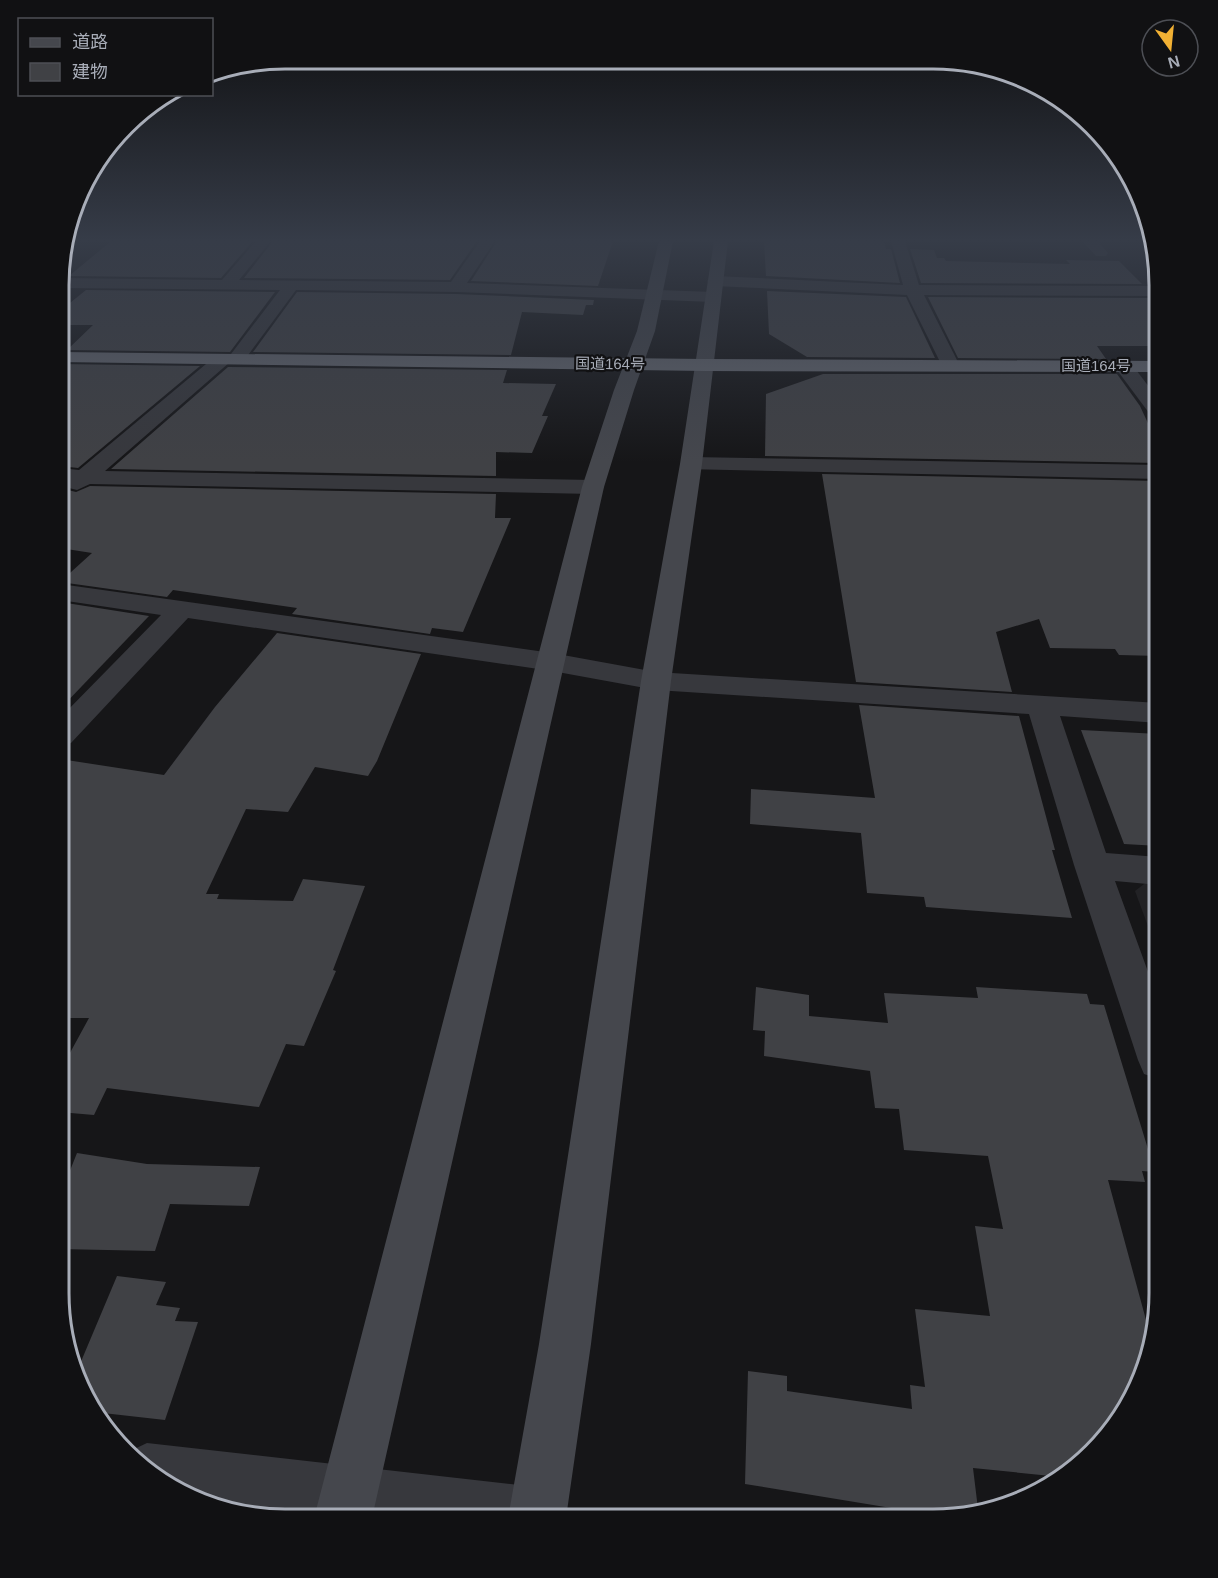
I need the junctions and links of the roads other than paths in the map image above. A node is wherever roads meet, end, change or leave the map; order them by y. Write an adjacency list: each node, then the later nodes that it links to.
1 (267, 315): 6 (street)
2 (648, 315): 7 (street)
3 (711, 315): 8 (street)
4 (925, 315): 9 (street)
5 (69, 357): 6 (highway, 国道164号)
6 (231, 358): 7 (highway, 国道164号); 16 (street)
7 (635, 364): 8 (highway, 国道164号); 17 (street)
8 (705, 365): 9 (highway, 国道164号); 13 (street)
9 (951, 366): 10 (highway, 国道164号)
10 (1123, 366): 11 (highway, 国道164号); 12 (street)
11 (1149, 366)
12 (1149, 399)
13 (691, 464): 14 (street); 22 (street)
14 (1149, 472)
15 (69, 476): 16 (street)
16 (84, 477): 17 (street); 18 (street)
17 (593, 487): 21 (street)
18 (69, 490)
19 (69, 593): 20 (street)
20 (182, 609): 21 (street); 25 (street)
21 (552, 662): 22 (street); 30 (street)
22 (656, 681): 23 (street); 32 (street)
23 (1041, 705): 24 (street); 26 (street)
24 (1149, 712)
25 (69, 727)
26 (1092, 866): 27 (street); 28 (street)
27 (1149, 870)
28 (1149, 1030)
29 (168, 1475): 30 (street)
30 (346, 1506): 31 (street)
31 (398, 1509)
32 (538, 1509)

